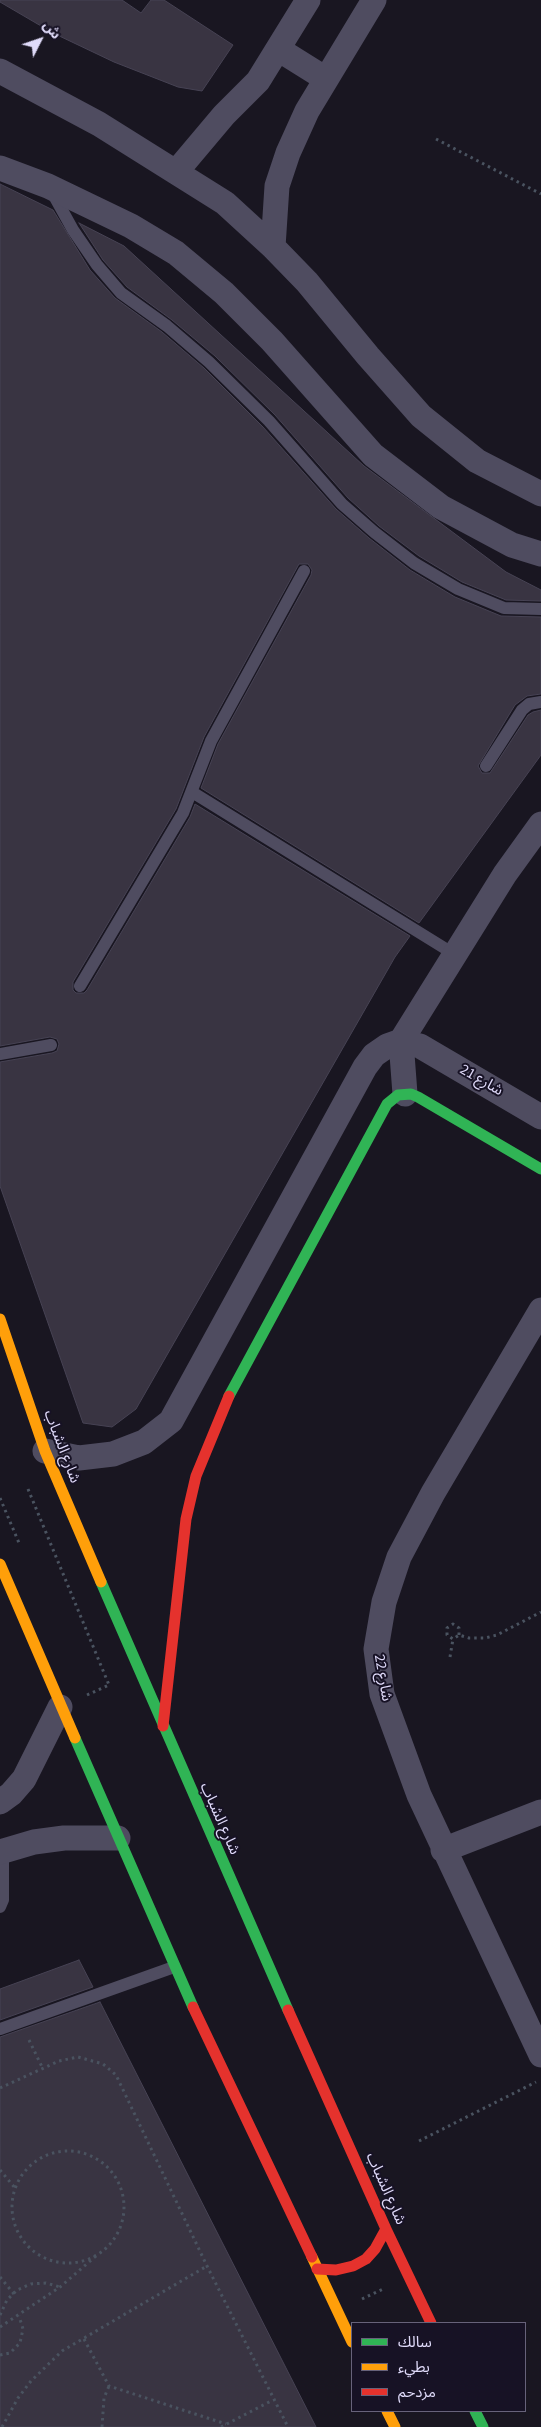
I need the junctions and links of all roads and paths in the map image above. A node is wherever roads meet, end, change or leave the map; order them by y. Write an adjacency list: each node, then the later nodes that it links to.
1 (308, 0): 3 (street)
2 (374, 0): 5 (street)
3 (278, 49): 5 (street); 8 (street)
4 (0, 72): 8 (street)
5 (326, 79): 11 (street)
6 (436, 139): 10 (path)
7 (0, 168): 9 (street)
8 (176, 172): 11 (street)
9 (48, 186): 13 (street); 15 (lane)
10 (541, 194)
11 (273, 247): 12 (street)
12 (541, 494)
13 (541, 554)
14 (304, 571): 18 (lane)
15 (541, 609)
16 (541, 702): 17 (lane)
17 (486, 766)
18 (192, 792): 20 (lane); 21 (lane)
19 (541, 824): 20 (street)
20 (454, 954): 22 (street)
21 (80, 986)
22 (411, 1044): 25 (street); 26 (street, شارع 21); 30 (street)
23 (51, 1045): 24 (lane)
24 (0, 1054)
25 (414, 1097): 27 (street); 40 (street)
26 (541, 1117)
27 (541, 1169)
28 (541, 1310): 44 (street, شارع 22)
29 (0, 1318): 30 (street, شارع الشباب)
30 (45, 1451): 37 (street, شارع الشباب)
31 (26, 1483): 38 (path)
32 (0, 1564): 39 (street)
33 (541, 1612): 34 (path)
34 (459, 1635): 35 (path); 35 (path)
35 (453, 1639): 36 (path)
36 (450, 1657)
37 (140, 1672): 38 (path); 40 (street, شارع الشباب)
38 (109, 1685): 39 (path)
39 (60, 1706): 41 (street); 43 (street)
40 (163, 1728): 57 (street, شارع الشباب)
41 (0, 1802)
42 (541, 1812): 44 (street)
43 (118, 1838): 45 (street); 47 (street)
44 (443, 1850): 50 (street, شارع 22)
45 (2, 1851): 46 (lane)
46 (0, 1907)
47 (174, 1967): 48 (lane); 60 (street)
48 (20, 2020): 49 (lane); 51 (path)
49 (0, 2028)
50 (541, 2055)
51 (43, 2069): 53 (path); 59 (path)
52 (541, 2080): 54 (path)
53 (0, 2088)
54 (419, 2141)
55 (0, 2170): 56 (path)
56 (15, 2188): 58 (path); 58 (path)
57 (386, 2229): 60 (street); 61 (street, شارع الشباب)
58 (98, 2255): 63 (path)
59 (207, 2266): 70 (path); 74 (path)
60 (317, 2269): 65 (street)
61 (408, 2276): 65 (path); 68 (street, شارع الشباب)
62 (0, 2277): 64 (path)
63 (60, 2287): 64 (path); 67 (path)
64 (14, 2294): 66 (path)
65 (338, 2312): 71 (street)
66 (0, 2314)
67 (19, 2316): 69 (path); 72 (path)
68 (431, 2322)
69 (0, 2327)
70 (84, 2339): 73 (path); 78 (path)
71 (351, 2340)
72 (0, 2355)
73 (109, 2386): 77 (path); 79 (path)
74 (273, 2400): 77 (path); 81 (path)
75 (388, 2412): 82 (street)
76 (476, 2412): 83 (street)
77 (226, 2424): 80 (path)
78 (2, 2427)
79 (102, 2427)
80 (221, 2427)
81 (288, 2427)
82 (395, 2427)
83 (484, 2427)

